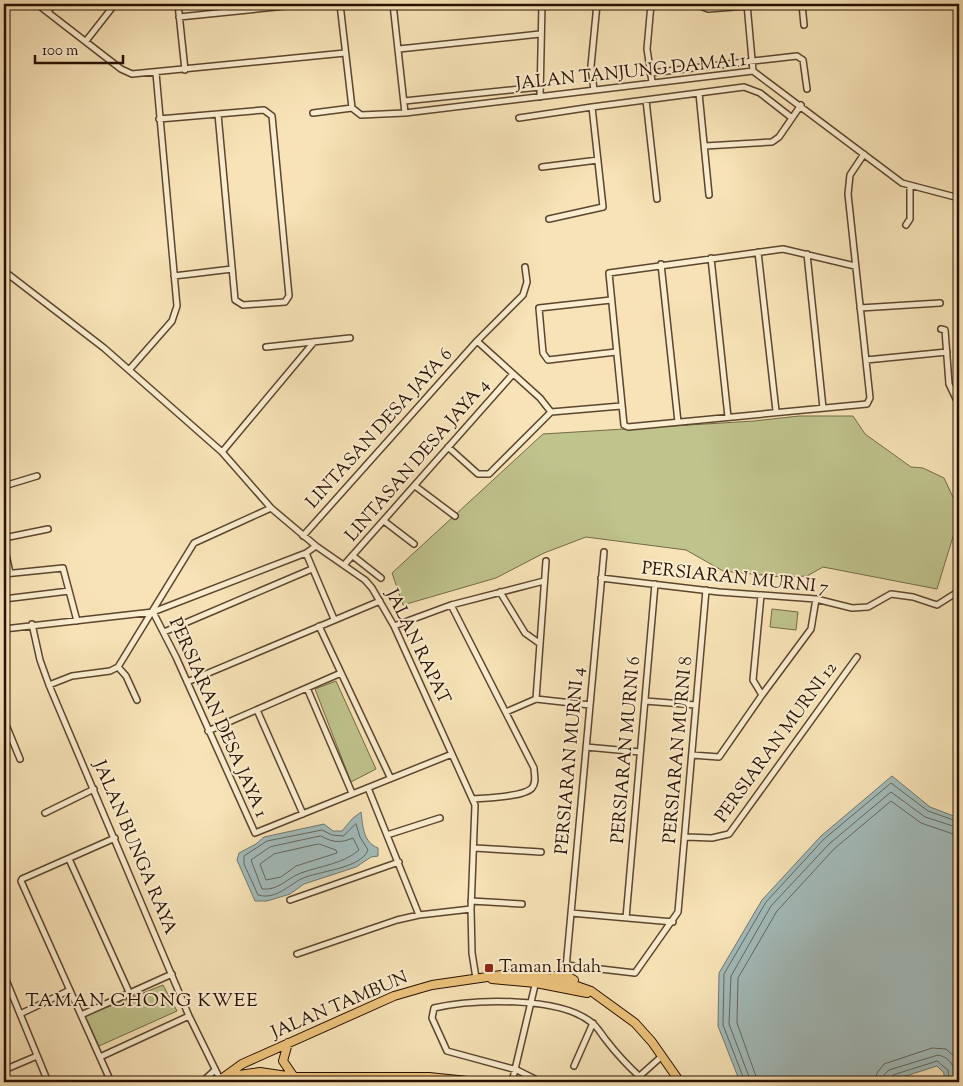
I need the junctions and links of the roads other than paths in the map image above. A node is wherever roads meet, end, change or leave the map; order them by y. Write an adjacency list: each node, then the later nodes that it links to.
1 (38, 4): 18 (street)
2 (53, 4): 18 (street)
3 (115, 4): 23 (street)
4 (178, 4): 19 (street)
5 (232, 4): 17 (street)
6 (306, 4): 15 (street)
7 (340, 4): 25 (street)
8 (393, 4): 24 (street)
9 (542, 4): 22 (street)
10 (597, 4): 34 (street)
11 (651, 4): 30 (street)
12 (694, 4): 16 (street)
13 (802, 4): 21 (street)
14 (957, 4): 20 (street)
15 (286, 5): 17 (street)
16 (747, 5): 26 (street)
17 (232, 11): 19 (street)
18 (48, 12): 23 (street)
19 (179, 17): 27 (street)
20 (959, 18)
21 (804, 25)
22 (540, 34): 24 (street); 32 (street)
23 (86, 41): 29 (street)
24 (399, 49): 38 (street)
25 (345, 53): 27 (street); 41 (street)
26 (752, 60): 28 (street); 30 (street); 33 (street)
27 (185, 70): 29 (street)
28 (753, 71): 31 (street, JALAN TANJUNG DAMAI 1); 39 (street, JALAN TANJUNG DAMAI 1)
29 (156, 73): 47 (street)
30 (650, 73): 31 (street)
31 (652, 82): 34 (street, JALAN TANJUNG DAMAI 1)
32 (540, 87): 36 (street); 38 (street)
33 (807, 89)
34 (594, 90): 36 (street, JALAN TANJUNG DAMAI 1)
35 (698, 93): 37 (street); 46 (street); 48 (street)
36 (540, 97): 43 (street, JALAN TANJUNG DAMAI 1)
37 (646, 100): 40 (street); 55 (street)
38 (404, 101): 43 (street)
39 (802, 105): 46 (street); 49 (street, JALAN TANJUNG DAMAI 1)
40 (592, 107): 45 (street); 50 (street)
41 (352, 108): 42 (street); 43 (street, JALAN TANJUNG DAMAI 1)
42 (313, 113)
43 (405, 113)
44 (218, 114): 47 (street); 64 (street); 64 (street)
45 (519, 118)
46 (792, 118): 48 (street)
47 (159, 119): 66 (street)
48 (705, 146): 53 (street)
49 (864, 154): 52 (street, JALAN TANJUNG DAMAI 1); 62 (street)
50 (598, 160): 51 (street); 56 (street)
51 (542, 167)
52 (910, 186): 54 (street); 57 (street)
53 (708, 195)
54 (959, 198)
55 (657, 199)
56 (549, 219)
57 (906, 226)
58 (758, 252): 59 (street); 60 (street); 84 (street)
59 (807, 254): 62 (street); 82 (street)
60 (711, 258): 61 (street); 85 (street)
61 (661, 264): 67 (street); 86 (street)
62 (855, 266): 69 (street)
63 (525, 267): 72 (street, LINTASAN DESA JAYA 6)
64 (232, 269): 66 (street)
65 (4, 271): 78 (street, JALAN RAPAT)
66 (174, 276): 78 (street)
67 (611, 300): 75 (street); 75 (street)
68 (940, 303): 69 (street)
69 (860, 308): 77 (street)
70 (941, 328): 76 (street)
71 (350, 338): 73 (street)
72 (477, 341): 79 (street); 96 (street, LINTASAN DESA JAYA 6)
73 (314, 342): 74 (street); 88 (street)
74 (266, 347)
75 (616, 352): 81 (street)
76 (946, 352): 77 (street); 80 (street)
77 (866, 360): 82 (street)
78 (129, 370): 88 (street, JALAN RAPAT)
79 (513, 374): 83 (street); 87 (street, LINTASAN DESA JAYA 4)
80 (959, 405)
81 (621, 406): 83 (street); 86 (street)
82 (823, 408): 84 (street)
83 (551, 412): 87 (street)
84 (776, 412): 85 (street)
85 (728, 418): 86 (street)
86 (678, 422)
87 (448, 447): 91 (street, LINTASAN DESA JAYA 4)
88 (222, 452): 92 (street, JALAN RAPAT)
89 (37, 476): 90 (street)
90 (4, 486)
91 (415, 486): 93 (street); 94 (street, LINTASAN DESA JAYA 4)
92 (271, 508): 96 (street, JALAN RAPAT); 122 (street)
93 (455, 516)
94 (384, 520): 99 (street); 103 (street, LINTASAN DESA JAYA 4)
95 (48, 529): 97 (street)
96 (303, 536): 100 (street, JALAN RAPAT)
97 (4, 538)
98 (4, 544): 107 (street)
99 (414, 544)
100 (316, 546): 102 (street); 105 (street, JALAN RAPAT)
101 (604, 552): 110 (street, PERSIARAN MURNI 4)
102 (306, 553): 106 (street); 122 (street)
103 (353, 556): 105 (street, LINTASAN DESA JAYA 4); 109 (street)
104 (546, 561): 111 (street)
105 (344, 566): 120 (street, JALAN RAPAT)
106 (312, 569): 123 (street); 129 (street)
107 (10, 573): 108 (street); 114 (street)
108 (4, 574)
109 (381, 578)
110 (601, 578): 112 (street, PERSIARAN MURNI 7); 142 (street, PERSIARAN MURNI 4)
111 (544, 581): 116 (street); 130 (street)
112 (655, 584): 113 (street, PERSIARAN MURNI 7); 140 (street, PERSIARAN MURNI 6)
113 (706, 590): 117 (street, PERSIARAN MURNI 7); 141 (street, PERSIARAN MURNI 8)
114 (69, 591): 118 (street); 124 (street)
115 (959, 591): 119 (street, PERSIARAN MURNI 7)
116 (500, 592): 121 (street); 130 (street)
117 (761, 595): 119 (street, PERSIARAN MURNI 7); 137 (street)
118 (4, 599)
119 (816, 599): 137 (street)
120 (380, 600): 123 (street); 127 (street, JALAN RAPAT)
121 (451, 605): 127 (street); 144 (street)
122 (153, 612): 124 (street); 129 (street, PERSIARAN DESA JAYA 1); 132 (street)
123 (334, 619): 126 (street)
124 (77, 621): 125 (street)
125 (32, 624): 128 (street); 135 (street, JALAN BUNGA RAYA)
126 (319, 626): 133 (street); 134 (street)
127 (394, 626): 149 (street, JALAN RAPAT)
128 (4, 628)
129 (164, 632): 134 (street, PERSIARAN DESA JAYA 1)
130 (540, 643): 138 (street)
131 (857, 657): 161 (street, PERSIARAN MURNI 12)
132 (118, 668): 135 (street); 139 (street)
133 (341, 673): 136 (street); 152 (street)
134 (187, 682): 146 (street, PERSIARAN DESA JAYA 1)
135 (49, 685): 154 (street, JALAN BUNGA RAYA)
136 (307, 688): 143 (street); 155 (street)
137 (762, 695): 150 (street)
138 (536, 699): 142 (street); 144 (street)
139 (137, 700)
140 (645, 700): 141 (street); 148 (street, PERSIARAN MURNI 6)
141 (696, 704): 150 (street, PERSIARAN MURNI 8)
142 (590, 705): 147 (street, PERSIARAN MURNI 4)
143 (257, 710): 146 (street); 158 (street)
144 (506, 712): 156 (street)
145 (4, 720): 151 (street)
146 (208, 731): 158 (street, PERSIARAN DESA JAYA 1)
147 (586, 747): 148 (street); 171 (street, PERSIARAN MURNI 4)
148 (640, 752): 173 (street, PERSIARAN MURNI 6)
149 (452, 754): 152 (street); 156 (street, JALAN RAPAT)
150 (692, 755): 161 (street, PERSIARAN MURNI 8)
151 (20, 759)
152 (390, 777): 153 (street)
153 (368, 788): 155 (street); 160 (street)
154 (94, 789): 157 (street); 162 (street, JALAN BUNGA RAYA)
155 (352, 793): 158 (street)
156 (473, 799): 163 (street, JALAN RAPAT)
157 (45, 814)
158 (303, 814)
159 (440, 818): 160 (street)
160 (387, 835): 166 (street)
161 (686, 837): 174 (street, PERSIARAN MURNI 8)
162 (115, 838): 165 (street); 177 (street, JALAN BUNGA RAYA)
163 (474, 848): 164 (street); 168 (street, JALAN RAPAT)
164 (541, 852)
165 (69, 860): 181 (street); 182 (street)
166 (399, 862): 167 (street); 172 (street)
167 (290, 900)
168 (471, 901): 169 (street); 170 (street, JALAN RAPAT)
169 (522, 904)
170 (471, 909): 172 (street); 179 (street, JALAN RAPAT)
171 (571, 912): 173 (street); 176 (street, PERSIARAN MURNI 4)
172 (419, 915): 175 (street)
173 (626, 918): 174 (street)
174 (673, 922): 176 (street)
175 (297, 954)
176 (566, 968): 180 (main road); 183 (main road)
177 (172, 974): 182 (street); 187 (street, JALAN BUNGA RAYA)
178 (4, 975): 185 (street)
179 (480, 978): 180 (main road, JALAN TAMBUN); 189 (main road, JALAN TAMBUN)
180 (538, 978): 183 (main road, JALAN TAMBUN); 184 (street)
181 (70, 990): 185 (street); 186 (street)
182 (129, 992): 186 (street)
183 (590, 992): 191 (main road, JALAN TAMBUN)
184 (531, 1003): 188 (street); 196 (street); 196 (street)
185 (20, 1014): 190 (street)
186 (81, 1015): 192 (street)
187 (189, 1016): 192 (street); 195 (street, JALAN BUNGA RAYA)
188 (593, 1023): 193 (street); 198 (street)
189 (288, 1043): 199 (main road); 201 (main road, JALAN TAMBUN)
190 (37, 1056): 194 (street); 202 (street)
191 (662, 1056): 198 (street); 211 (main road, JALAN TAMBUN)
192 (100, 1057): 203 (street)
193 (574, 1066)
194 (4, 1070)
195 (215, 1070): 201 (street, JALAN BUNGA RAYA); 204 (street)
196 (517, 1070): 208 (street); 209 (street)
197 (308, 1076): 199 (main road); 200 (main road); 205 (street)
198 (639, 1076): 210 (street)
199 (294, 1077): 201 (main road)
200 (356, 1077): 206 (street); 207 (main road)
201 (221, 1081)
202 (48, 1082)
203 (111, 1082)
204 (202, 1082)
205 (320, 1082)
206 (348, 1082)
207 (477, 1082)
208 (512, 1082)
209 (541, 1082)
210 (633, 1082)
211 (680, 1082)

